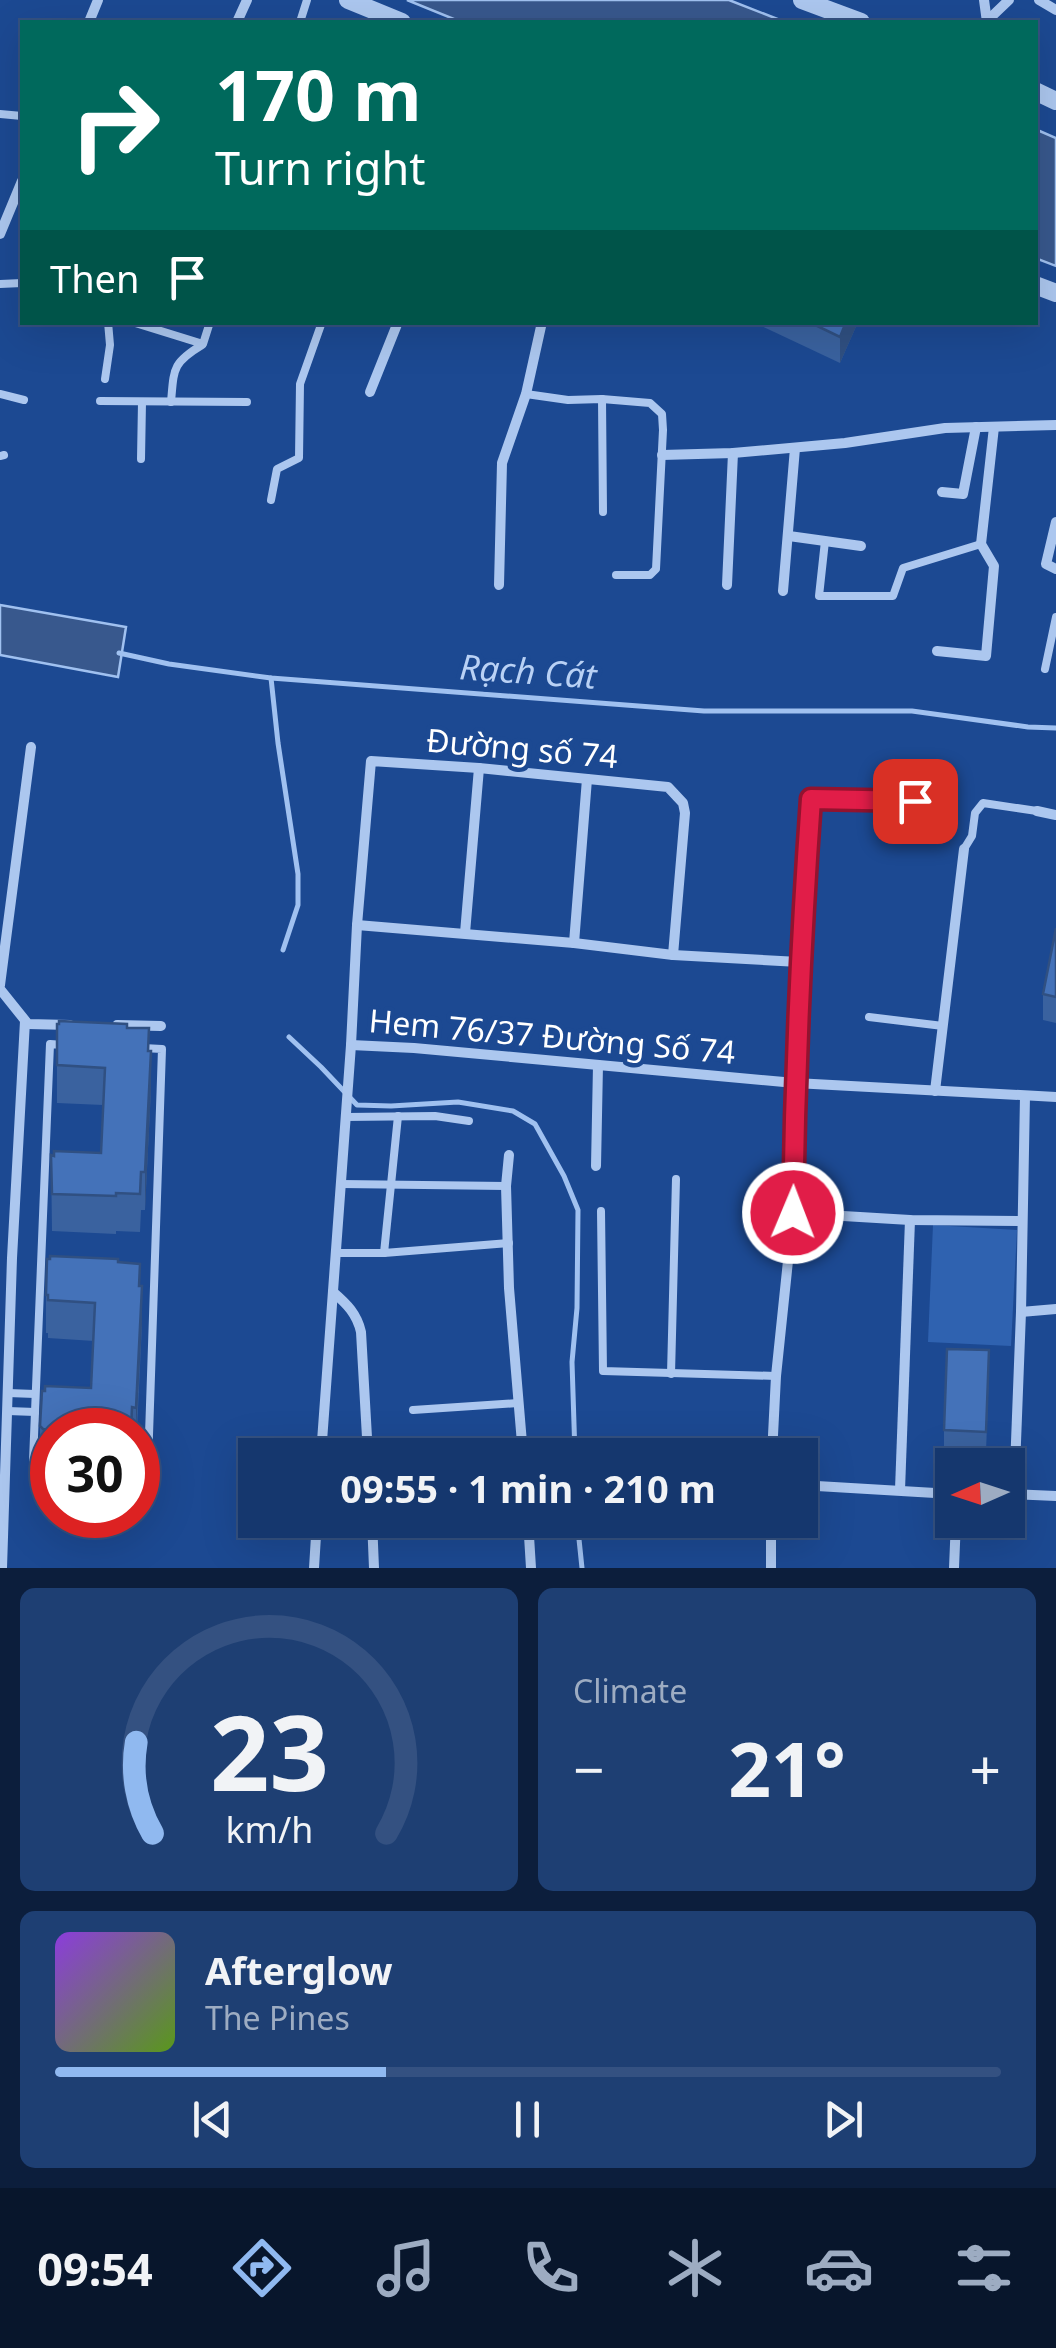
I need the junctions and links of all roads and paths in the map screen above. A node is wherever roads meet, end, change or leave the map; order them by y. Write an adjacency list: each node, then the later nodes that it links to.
1 (348, 0): 7 (street)
2 (802, 0): 5 (street)
3 (1009, 0): 9 (street)
4 (1039, 0): 6 (street)
5 (836, 6): 8 (street)
6 (1056, 10)
7 (397, 20)
8 (857, 20)
9 (988, 20)
10 (20, 186): 11 (street)
11 (0, 234)
12 (108, 325): 19 (lane)
13 (142, 325): 18 (lane)
14 (209, 325): 18 (lane)
15 (321, 325): 37 (lane)
16 (397, 325): 20 (street)
17 (541, 325): 22 (street)
18 (203, 344): 27 (lane)
19 (105, 379)
20 (370, 392)
21 (0, 394): 24 (lane)
22 (526, 394): 23 (lane); 46 (street)
23 (602, 399): 34 (lane); 38 (lane)
24 (24, 400)
25 (100, 401): 26 (lane)
26 (142, 402): 27 (lane); 35 (lane)
27 (171, 402): 28 (lane)
28 (247, 402)
29 (1056, 426): 31 (street)
30 (976, 427): 31 (street); 32 (street); 36 (street)
31 (994, 427): 42 (street)
32 (796, 448): 33 (street); 40 (street)
33 (734, 453): 34 (street); 47 (street)
34 (662, 455): 45 (lane)
35 (141, 460)
36 (942, 492)
37 (271, 500)
38 (603, 512)
39 (1056, 522): 44 (street)
40 (789, 536): 41 (street); 48 (street)
41 (825, 541): 42 (lane); 43 (street)
42 (981, 544): 50 (street)
43 (861, 546)
44 (1056, 569)
45 (616, 575)
46 (499, 585)
47 (727, 585)
48 (783, 592)
49 (1056, 617): 51 (lane)
50 (937, 651)
51 (1045, 669)
52 (31, 747): 66 (street)
53 (371, 761): 54 (street, Đường số 74); 61 (street, Hem 76/37 Đường Số 74)
54 (479, 768): 55 (street, Đường số 74); 62 (street)
55 (587, 779): 63 (street); 64 (street, Đường số 74)
56 (811, 799): 57 (lane); 65 (street)
57 (915, 801)
58 (1036, 811): 59 (street); 60 (lane)
59 (1056, 815)
60 (964, 848): 72 (street)
61 (357, 925): 62 (street); 74 (street, Hem 76/37 Đường Số 74)
62 (465, 933): 63 (street)
63 (574, 942): 64 (street)
64 (673, 955): 65 (street)
65 (800, 962): 77 (street)
66 (0, 987): 68 (street)
67 (869, 1017): 72 (lane)
68 (25, 1022): 69 (street); 97 (street)
69 (85, 1025)
70 (104, 1025): 71 (street)
71 (161, 1026)
72 (943, 1026): 78 (street)
73 (69, 1045): 104 (lane)
74 (350, 1045): 76 (street, Hem 76/37 Đường Số 74); 82 (street)
75 (125, 1048): 107 (lane)
76 (598, 1065): 77 (street, Hem 76/37 Đường Số 74); 85 (street)
77 (794, 1083): 78 (street, Hem 76/37 Đường Số 74); 91 (street)
78 (936, 1092): 79 (street, Hem 76/37 Đường Số 74)
79 (1024, 1096): 80 (street, Hem 76/37 Đường Số 74); 93 (street)
80 (1056, 1097)
81 (398, 1116): 82 (lane); 83 (lane); 88 (lane)
82 (346, 1117): 87 (street)
83 (469, 1122)
84 (509, 1155): 89 (street)
85 (596, 1166)
86 (676, 1179): 101 (lane)
87 (341, 1184): 88 (lane); 96 (street)
88 (392, 1185): 89 (lane); 95 (lane)
89 (506, 1186): 94 (street)
90 (601, 1211): 101 (lane)
91 (793, 1213): 92 (street); 102 (street)
92 (910, 1220): 93 (street); 117 (street)
93 (1022, 1221): 100 (street)
94 (508, 1243): 95 (lane); 105 (street)
95 (384, 1252): 96 (lane)
96 (336, 1253): 98 (street)
97 (6, 1257): 103 (street)
98 (333, 1292): 111 (street); 112 (street)
99 (1056, 1309): 100 (street)
100 (1021, 1312): 115 (street)
101 (671, 1374): 102 (lane)
102 (776, 1376): 114 (street)
103 (8, 1393): 104 (lane); 109 (street)
104 (35, 1394): 106 (lane)
105 (518, 1403): 108 (lane); 113 (street)
106 (34, 1408)
107 (150, 1408)
108 (413, 1410)
109 (8, 1411): 110 (lane); 126 (street)
110 (30, 1412)
111 (323, 1438)
112 (367, 1438)
113 (521, 1438)
114 (773, 1438)
115 (1014, 1448)
116 (818, 1486): 117 (street)
117 (900, 1490): 118 (street)
118 (935, 1493)
119 (1025, 1495): 120 (street)
120 (1056, 1496)
121 (316, 1538): 127 (street)
122 (373, 1538): 128 (street)
123 (529, 1538): 129 (street)
124 (771, 1538): 130 (street)
125 (955, 1538): 131 (street)
126 (2, 1568)
127 (314, 1568)
128 (374, 1568)
129 (531, 1568)
130 (771, 1568)
131 (954, 1568)

